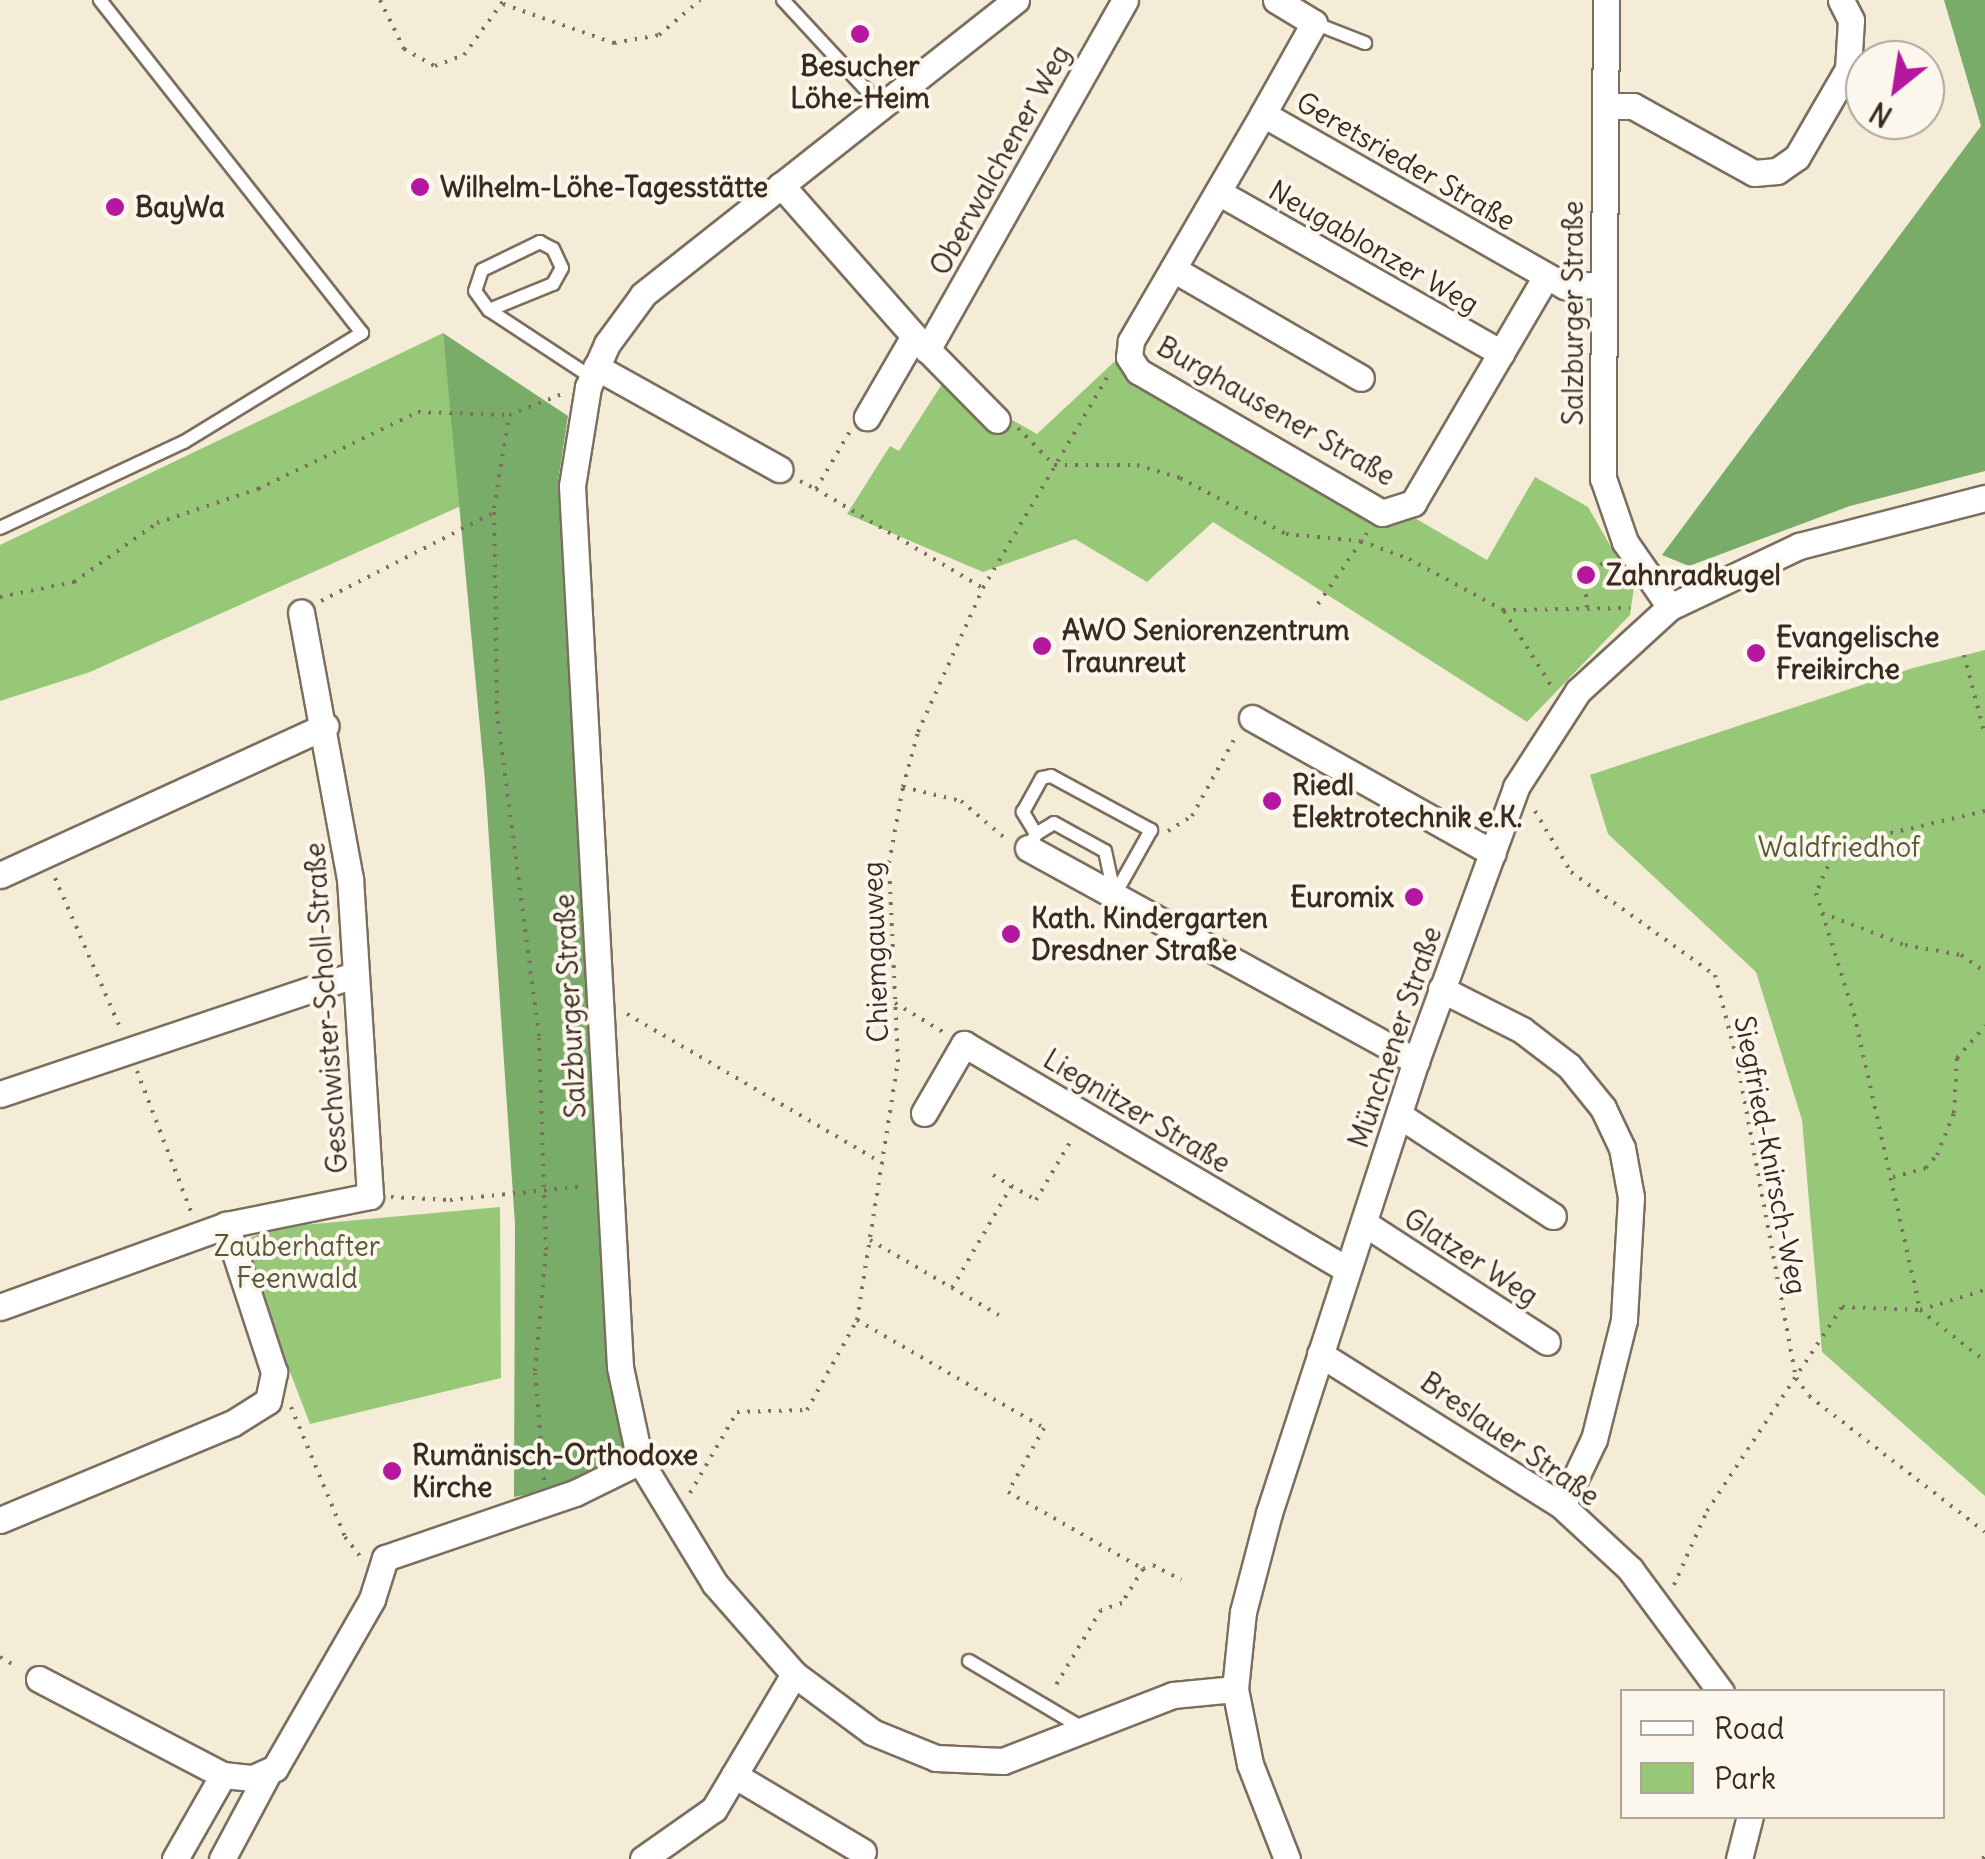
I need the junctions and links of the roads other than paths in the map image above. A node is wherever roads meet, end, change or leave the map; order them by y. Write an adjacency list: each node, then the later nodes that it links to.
1 (100, 0): 27 (lane)
2 (782, 0): 10 (lane)
3 (1016, 0): 10 (street, Salzburger Straße)
4 (1125, 0): 19 (street, Oberwalchener Weg)
5 (1276, 0): 8 (street)
6 (1606, 0): 11 (street, Salzburger Straße)
7 (1841, 0): 11 (street)
8 (1314, 22): 9 (lane); 12 (street, Geretsrieder Straße)
9 (1365, 43)
10 (881, 106): 13 (street, Salzburger Straße)
11 (1605, 106): 17 (street, Salzburger Straße)
12 (1263, 114): 14 (street, Burghausener Straße); 16 (street, Geretsrieder Straße)
13 (781, 185): 19 (street); 21 (street, Salzburger Straße)
14 (1218, 192): 15 (street, Burghausener Straße); 20 (street, Neugablonzer Weg)
15 (1173, 269): 20 (street, Burghausener Straße); 22 (street)
16 (1546, 276): 17 (street, Geretsrieder Straße); 20 (street, Burghausener Straße)
17 (1601, 285): 28 (street, Salzburger Straße)
18 (489, 310): 18 (lane); 21 (lane)
19 (921, 343): 23 (street, Oberwalchener Weg); 24 (street)
20 (1501, 353)
21 (592, 377): 25 (street); 49 (street, Salzburger Straße)
22 (1361, 378)
23 (866, 417)
24 (997, 420)
25 (779, 468)
26 (1985, 498): 28 (street, Münchener Straße)
27 (0, 528)
28 (1670, 607): 33 (street, Münchener Straße)
29 (301, 612): 31 (street, Geschwister-Scholl-Straße)
30 (1252, 718): 33 (street)
31 (326, 726): 34 (street); 36 (street, Geschwister-Scholl-Straße)
32 (1032, 841): 35 (street); 35 (lane)
33 (1493, 854): 37 (street, Münchener Straße)
34 (0, 875)
35 (1114, 896): 38 (street)
36 (353, 975): 39 (street); 44 (street, Geschwister-Scholl-Straße)
37 (1441, 990): 38 (street, Münchener Straße); 50 (street)
38 (1416, 1061): 41 (street, Münchener Straße)
39 (0, 1094)
40 (924, 1113): 45 (street, Liegnitzer Straße)
41 (1399, 1115): 42 (street); 43 (street, Münchener Straße)
42 (1553, 1216)
43 (1364, 1223): 45 (street, Münchener Straße); 47 (street, Glatzer Weg)
44 (226, 1225): 46 (street, Geschwister-Scholl-Straße); 51 (street)
45 (1348, 1270): 48 (street, Münchener Straße)
46 (0, 1307)
47 (1547, 1342)
48 (1320, 1354): 50 (street, Breslauer Straße); 55 (street, Münchener Straße)
49 (640, 1461): 53 (street, Salzburger Straße); 58 (street)
50 (1562, 1506): 56 (street, Breslauer Straße)
51 (0, 1520)
52 (969, 1661): 57 (lane)
53 (794, 1674): 57 (street, Salzburger Straße); 60 (street)
54 (39, 1679): 59 (street)
55 (1235, 1689): 57 (street, Salzburger Straße); 66 (street, Münchener Straße)
56 (1719, 1689)
57 (1086, 1732)
58 (268, 1774): 59 (street); 64 (street)
59 (223, 1775): 63 (street)
60 (734, 1775): 62 (street); 65 (street)
61 (1749, 1819): 67 (street)
62 (863, 1852)
63 (175, 1859)
64 (222, 1859)
65 (643, 1859)
66 (1287, 1859)
67 (1739, 1859)

